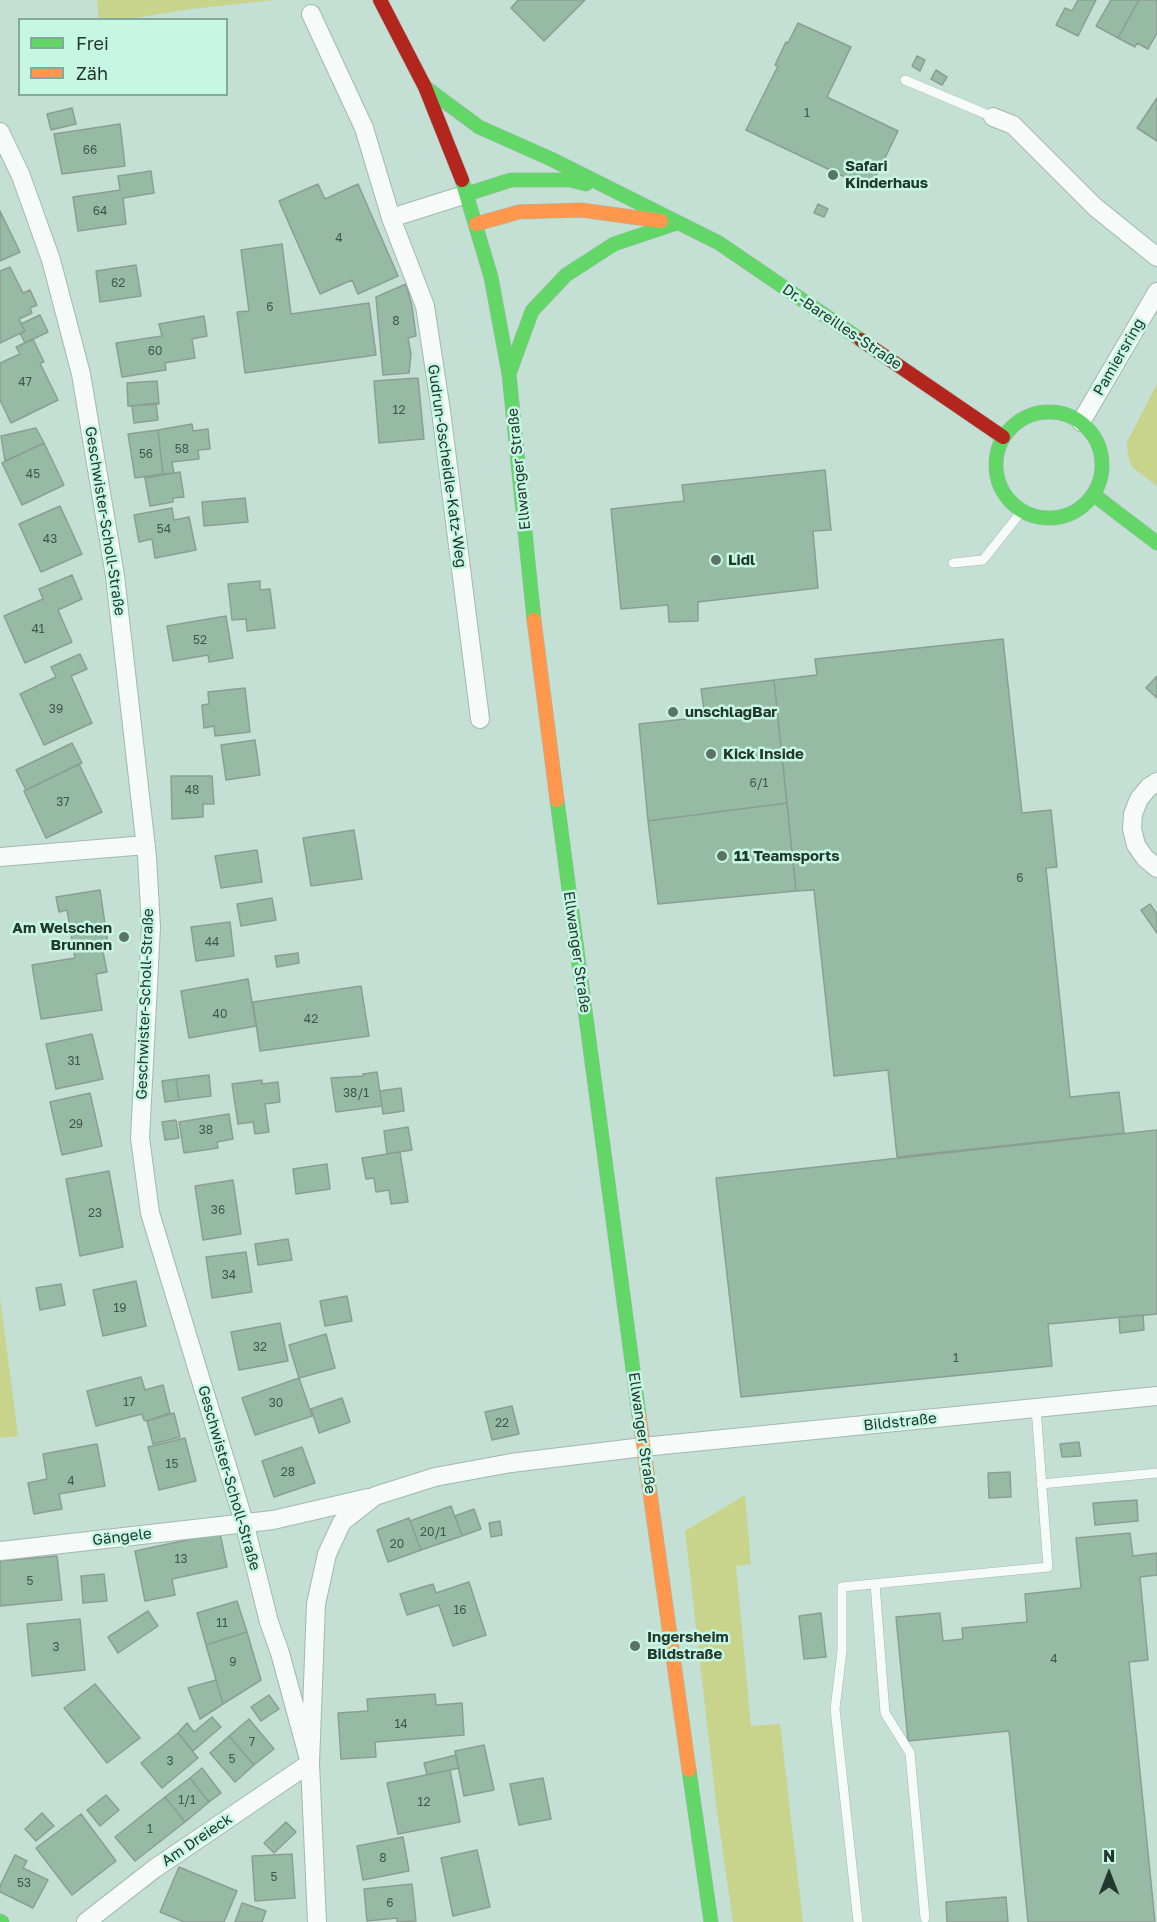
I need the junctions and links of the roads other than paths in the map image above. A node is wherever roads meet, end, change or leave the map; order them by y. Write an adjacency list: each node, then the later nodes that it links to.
1 (380, 0): 4 (main road, Ellwanger Straße)
2 (311, 14): 9 (street, Gudrun-Gscheidle-Katz-Weg)
3 (905, 80): 5 (lane)
4 (425, 87): 7 (main road, Dr.-Bareilles-Straße); 8 (main road, Ellwanger Straße)
5 (993, 117): 12 (street)
6 (0, 132): 23 (street, Geschwister-Scholl-Straße)
7 (619, 193): 8 (main road, Dr.-Bareilles-Straße); 10 (main road, Dr.-Bareilles-Straße)
8 (467, 194): 9 (street); 11 (main road, Ellwanger Straße)
9 (391, 218): 21 (street, Gudrun-Gscheidle-Katz-Weg)
10 (677, 222): 11 (main road, Dr.-Bareilles-Straße); 14 (main road); 16 (main road, Dr.-Bareilles-Straße)
11 (476, 224): 14 (main road, Ellwanger Straße)
12 (1157, 257)
13 (1157, 292): 15 (street, Pamiersring)
14 (509, 374): 28 (main road, Ellwanger Straße)
15 (1081, 422): 16 (main road); 17 (main road)
16 (1003, 437): 18 (main road)
17 (1094, 495): 18 (main road); 19 (main road)
18 (1022, 511): 20 (lane)
19 (1157, 543)
20 (953, 562)
21 (480, 719)
22 (1157, 782): 25 (street)
23 (146, 845): 24 (street); 32 (street, Geschwister-Scholl-Straße)
24 (0, 857)
25 (1157, 868)
26 (1157, 1396): 27 (street, Bildstraße)
27 (1036, 1408): 28 (street, Bildstraße); 30 (lane)
28 (643, 1447): 31 (street, Geschwister-Scholl-Straße); 39 (main road, Ellwanger Straße)
29 (1157, 1473): 30 (lane)
30 (1041, 1484): 34 (lane)
31 (375, 1496): 32 (street, Gängele); 35 (street, Geschwister-Scholl-Straße)
32 (244, 1522): 33 (street, Gängele); 35 (street, Geschwister-Scholl-Straße)
33 (0, 1551)
34 (875, 1584): 36 (lane); 40 (lane)
35 (310, 1763): 37 (street, Am Dreieck); 38 (street, Geschwister-Scholl-Straße)
36 (925, 1918)
37 (86, 1922)
38 (317, 1922)
39 (711, 1922)
40 (858, 1922)

